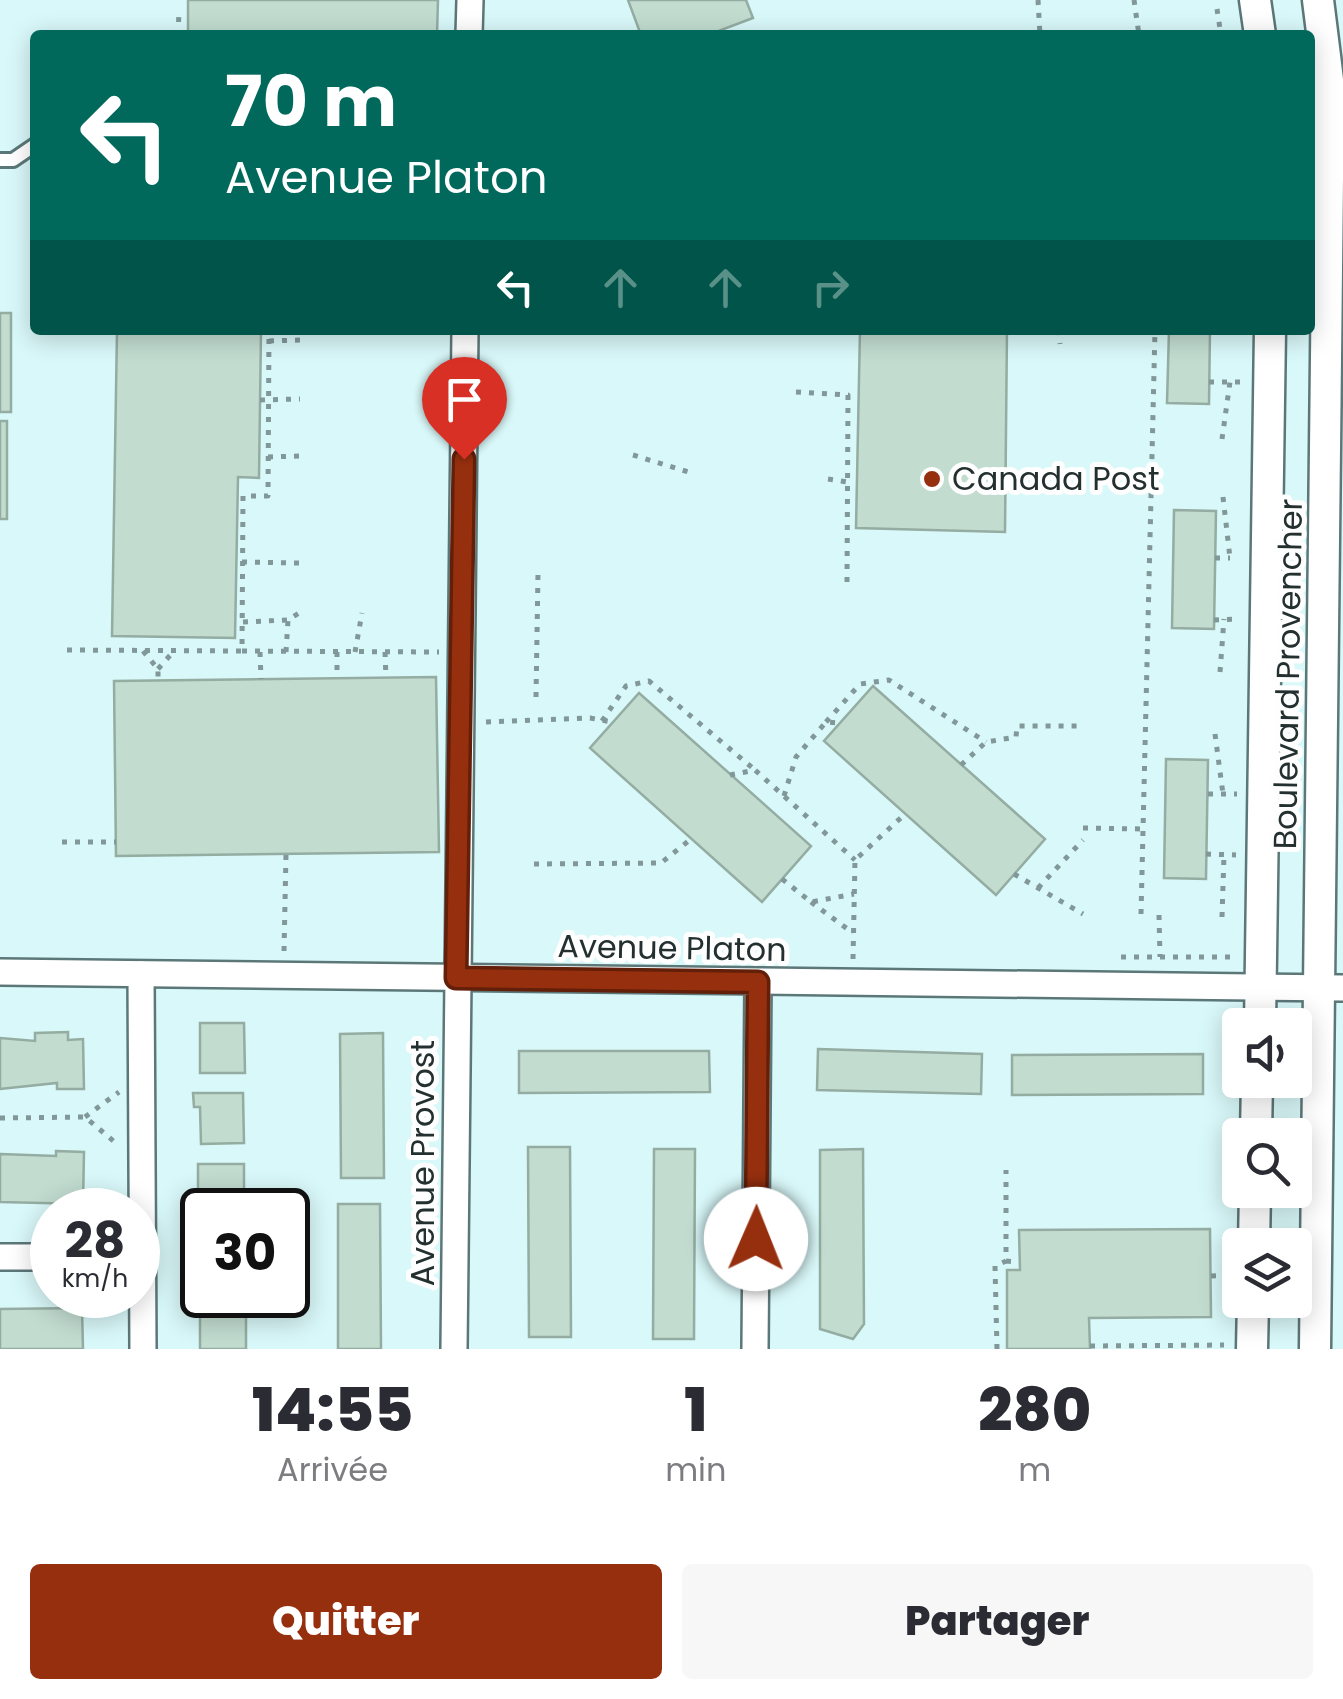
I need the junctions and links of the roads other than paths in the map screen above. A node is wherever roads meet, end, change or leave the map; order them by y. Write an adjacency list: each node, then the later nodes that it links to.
1 (470, 0): 4 (street)
2 (1255, 0): 5 (street)
3 (1318, 0): 15 (street, Boulevard Provencher)
4 (469, 30)
5 (1259, 30)
6 (30, 148): 7 (lane)
7 (0, 160)
8 (465, 335): 12 (street, Avenue Provost)
9 (1270, 335): 14 (street, Boulevard Provencher)
10 (0, 972): 11 (street, Avenue Platon)
11 (141, 974): 12 (street, Avenue Platon); 17 (street)
12 (456, 978): 13 (street, Avenue Platon); 24 (street, Avenue Provost)
13 (758, 982): 14 (street, Avenue Platon); 25 (street)
14 (1262, 988): 15 (street, Avenue Platon); 16 (street, Boulevard Provencher)
15 (1331, 988): 26 (street, Boulevard Provencher)
16 (1261, 1008)
17 (142, 1188)
18 (30, 1256): 19 (street)
19 (0, 1257)
20 (142, 1318): 23 (street)
21 (1253, 1318): 22 (street)
22 (1252, 1347)
23 (143, 1349)
24 (454, 1349)
25 (754, 1349)
26 (1316, 1349)

